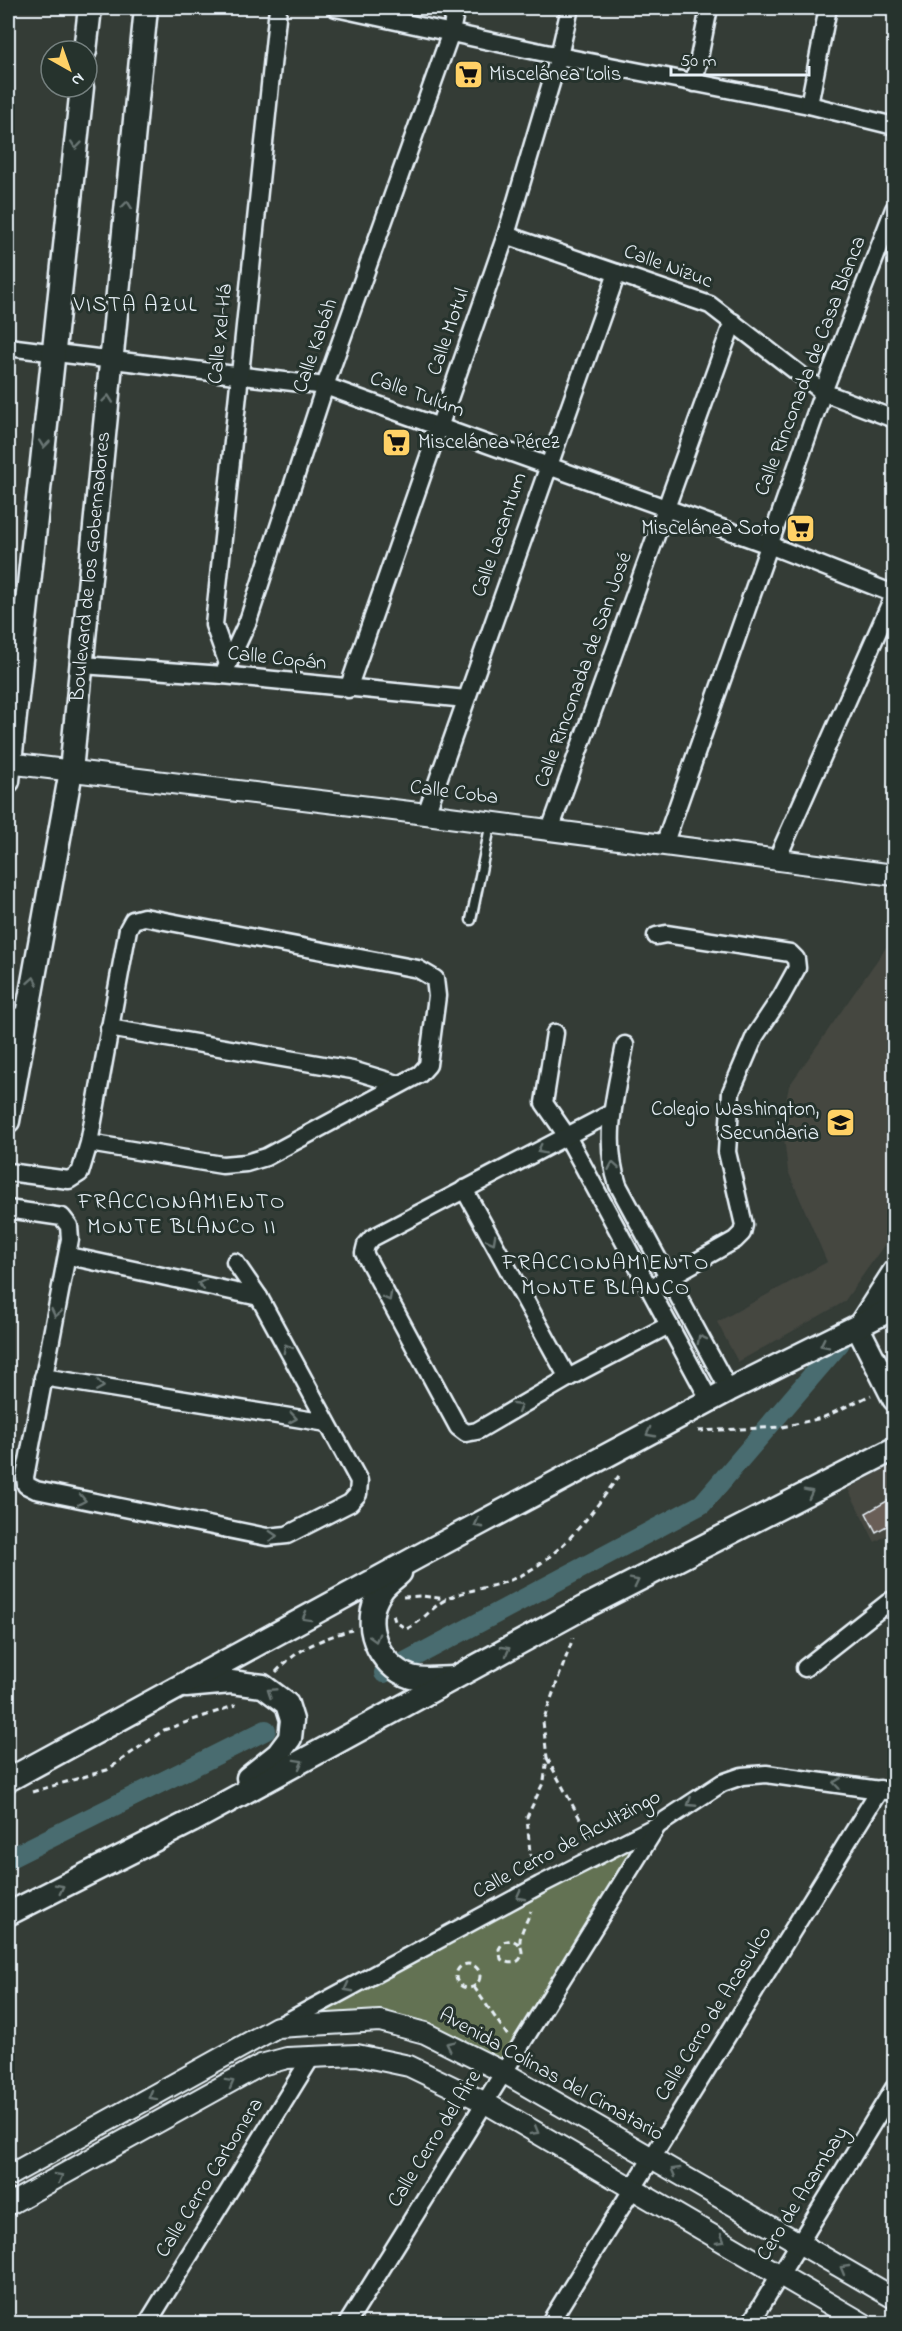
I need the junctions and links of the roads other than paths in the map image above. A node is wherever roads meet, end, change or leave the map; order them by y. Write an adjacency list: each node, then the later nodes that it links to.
1 (90, 8): 10 (main road)
2 (146, 8): 22 (main road, Boulevard de los Gobernadores, one-way to 2)
3 (278, 8): 23 (street, Calle Xel-Há)
4 (336, 8): 9 (street)
5 (456, 8): 9 (street, Calle Kabáh)
6 (570, 8): 11 (street, Calle Motul)
7 (710, 8): 12 (street)
8 (828, 8): 14 (street)
9 (451, 32): 11 (street); 24 (street, Calle Kabáh)
10 (87, 39)
11 (559, 56): 12 (street); 17 (street, Calle Motul)
12 (694, 83): 14 (street)
13 (81, 99): 21 (main road, one-way to 21)
14 (809, 105): 15 (street)
15 (894, 126)
16 (894, 209): 25 (street, Calle Rinconada de Casa Blanca)
17 (506, 235): 18 (street, Calle Nizuc); 27 (street, Calle Motul)
18 (617, 273): 19 (street, Calle Nizuc); 28 (street, Calle Lacantum)
19 (732, 322): 25 (street, Calle Nizuc); 29 (street, Calle Rinconada de San José)
20 (8, 347): 21 (street, Calle Tulúm)
21 (54, 353): 22 (street, Calle Tulúm); 36 (main road, one-way to 36)
22 (112, 360): 23 (street, Calle Tulúm); 32 (main road, Boulevard de los Gobernadores, one-way to 22)
23 (239, 375): 24 (street, Calle Tulúm); 33 (street, Calle Xel-Há)
24 (325, 386): 27 (street, Calle Tulúm); 33 (street, Calle Kabáh)
25 (823, 393): 26 (street, Calle Nizuc); 30 (street, Calle Rinconada de Casa Blanca)
26 (894, 419)
27 (441, 427): 28 (street, Calle Tulúm); 34 (street, Calle Motul)
28 (548, 466): 29 (street, Calle Tulúm); 35 (street, Calle Lacantum)
29 (666, 508): 30 (street, Calle Tulúm); 40 (street, Calle Rinconada de San José)
30 (769, 545): 31 (street, Calle Tulúm); 41 (street, Calle Rinconada de Casa Blanca)
31 (894, 594): 42 (street)
32 (82, 665): 33 (street, Calle Copán); 37 (main road, Boulevard de los Gobernadores)
33 (225, 670): 34 (street, Calle Copán)
34 (348, 689): 35 (street, Calle Copán)
35 (466, 699): 38 (street, Calle Lacantum)
36 (9, 769): 37 (street, Calle Coba)
37 (71, 771): 38 (street, Calle Coba); 46 (main road, Boulevard de los Gobernadores, one-way to 37)
38 (426, 813): 39 (street, Calle Coba)
39 (491, 822): 40 (street, Calle Coba); 44 (lane)
40 (550, 830): 41 (street, Calle Coba)
41 (664, 845): 42 (street, Calle Coba)
42 (777, 859): 43 (street, Calle Coba)
43 (894, 875)
44 (471, 920)
45 (656, 936): 60 (street)
46 (17, 1019): 52 (main road, Boulevard de los Gobernadores)
47 (109, 1028): 50 (street); 50 (street); 54 (street)
48 (555, 1033): 53 (street)
49 (625, 1045): 51 (street)
50 (398, 1084): 54 (street)
51 (611, 1113): 53 (street); 60 (street, one-way to 51)
52 (8, 1121)
53 (567, 1136): 56 (street, one-way to 56); 62 (street)
54 (89, 1143): 55 (street)
55 (8, 1172)
56 (464, 1189): 68 (street, one-way to 68); 68 (street, one-way to 68)
57 (8, 1209): 58 (street)
58 (69, 1256): 63 (street, one-way to 58); 67 (street, one-way to 67)
59 (235, 1262): 63 (street)
60 (668, 1277): 62 (street); 70 (street, one-way to 60)
61 (892, 1285): 66 (main road)
62 (650, 1288): 65 (street)
63 (259, 1297): 71 (street, one-way to 63)
64 (894, 1308): 66 (main road)
65 (669, 1325): 68 (street); 70 (street)
66 (858, 1328): 69 (main road); 70 (main road, one-way to 70)
67 (43, 1377): 71 (street, one-way to 71); 71 (street, one-way to 71)
68 (568, 1378)
69 (892, 1393)
70 (719, 1395): 73 (main road, one-way to 73)
71 (327, 1423)
72 (894, 1449): 76 (main road, one-way to 72)
73 (419, 1556): 76 (main road, one-way to 76); 77 (main road, one-way to 77)
74 (894, 1605): 75 (street)
75 (805, 1668)
76 (455, 1678): 80 (main road, one-way to 76)
77 (177, 1687): 78 (main road); 80 (main road, one-way to 77)
78 (8, 1780)
79 (887, 1791): 81 (street, Calle Cerro de Acultzingo, one-way to 81); 88 (street, Calle Cerro de Acasulco)
80 (192, 1821): 82 (main road, one-way to 80)
81 (658, 1825): 83 (street, Calle Cerro de Acultzingo, one-way to 83); 85 (street, Calle Cerro del Aire)
82 (8, 1914)
83 (277, 2027): 85 (street, Avenida Colinas del Cimatario, one-way to 83); 89 (street, Avenida Colinas del Cimatario, one-way to 89)
84 (312, 2056): 87 (street); 91 (street, one-way to 84); 95 (street, Calle Cerro Carbonera)
85 (503, 2072): 87 (street, Calle Cerro del Aire); 88 (street, Avenida Colinas del Cimatario)
86 (894, 2088): 92 (street, Cero de Acambay)
87 (484, 2102): 90 (street, one-way to 90); 96 (street, Calle Cerro del Aire)
88 (651, 2157): 90 (street, Calle Cerro de Acasulco); 92 (street, Avenida Colinas del Cimatario, one-way to 88)
89 (8, 2176)
90 (632, 2187): 93 (street, one-way to 93); 97 (street, Calle Cerro de Acasulco)
91 (8, 2205)
92 (799, 2243): 93 (street, Cero de Acambay); 94 (street, Avenida Colinas del Cimatario, one-way to 92)
93 (780, 2274): 98 (street, Cero de Acambay); 99 (street)
94 (894, 2298)
95 (147, 2324)
96 (347, 2324)
97 (549, 2324)
98 (750, 2324)
99 (864, 2324)

